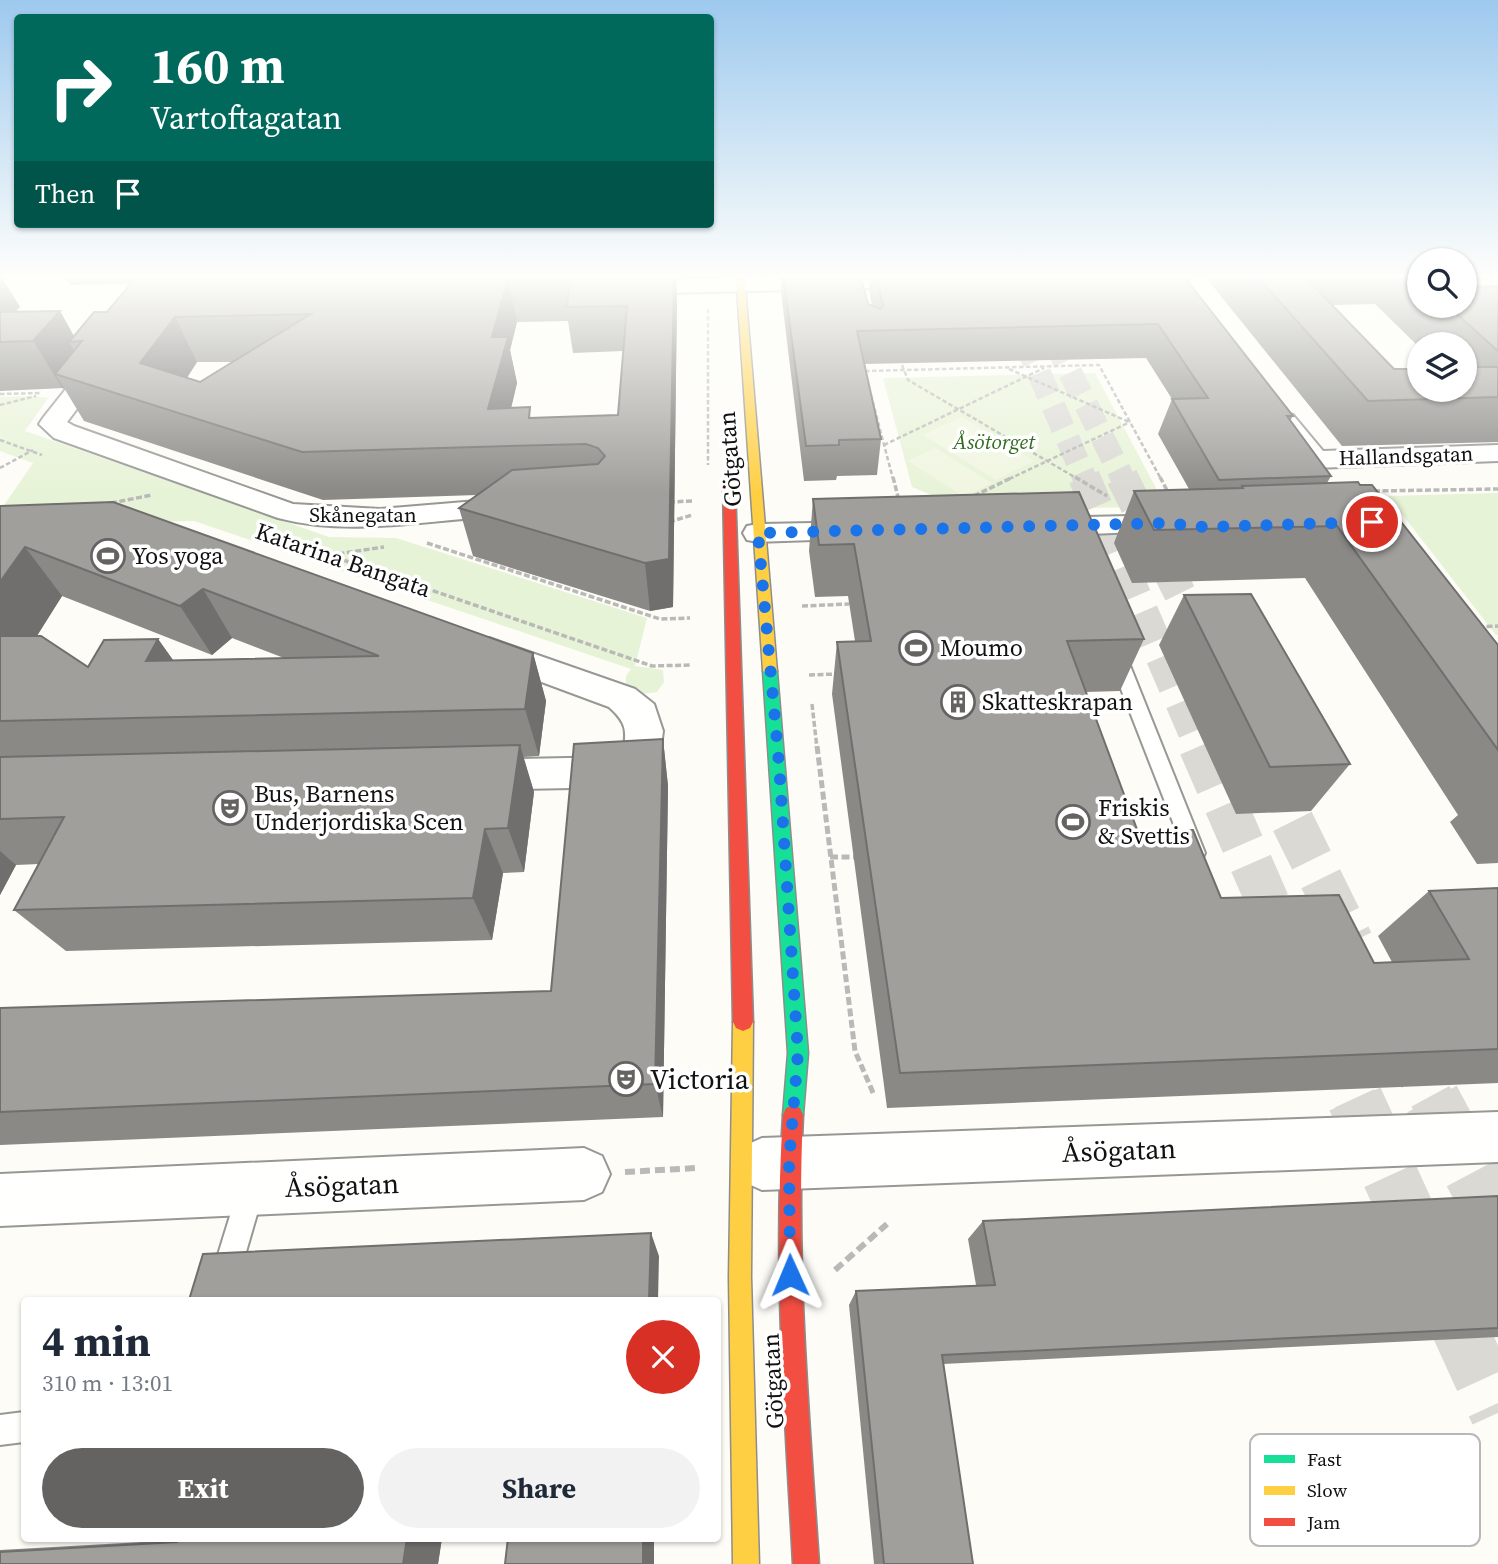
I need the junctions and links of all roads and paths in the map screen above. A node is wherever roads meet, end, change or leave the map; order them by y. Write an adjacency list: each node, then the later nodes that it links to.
1 (122, 347): 14 (street)
2 (746, 347): 42 (street, Götgatan)
3 (863, 366): 7 (path)
4 (1049, 366): 6 (path); 8 (path); 13 (path)
5 (903, 368): 6 (path); 7 (path); 12 (path)
6 (1006, 368): 8 (path)
7 (865, 371): 16 (path)
8 (1027, 376): 12 (path); 13 (path)
9 (51, 392): 11 (path)
10 (1268, 401): 18 (street, Hallandsgatan)
11 (0, 405)
12 (958, 410): 16 (path); 20 (path)
13 (1130, 422): 20 (path); 31 (path)
14 (58, 428): 17 (path); 39 (street, Katarina Bangata)
15 (0, 440): 17 (path)
16 (884, 445): 37 (path)
17 (32, 451): 19 (path); 21 (path)
18 (1498, 453)
19 (44, 455)
20 (1045, 461): 28 (path); 29 (path)
21 (0, 468)
22 (728, 469): 66 (street, Götgatan)
23 (1498, 472): 24 (street, Hallandsgatan)
24 (1361, 488): 25 (path)
25 (1498, 489)
26 (140, 490): 27 (path)
27 (152, 495): 30 (path); 34 (path)
28 (973, 496)
29 (1111, 498)
30 (164, 499)
31 (1172, 499)
32 (692, 501): 33 (path)
33 (664, 502)
34 (101, 505)
35 (544, 506): 39 (street, Skånegatan)
36 (692, 515): 38 (path)
37 (895, 520): 43 (street)
38 (656, 522)
39 (283, 525): 54 (path, Katarina Bangata)
40 (1012, 527): 41 (street)
41 (1205, 527)
42 (758, 533): 43 (street); 65 (street, Götgatan)
43 (794, 533): 46 (path)
44 (423, 541): 47 (path, Katarina Bangata)
45 (849, 604): 46 (path)
46 (802, 606): 48 (path)
47 (690, 618)
48 (803, 620)
49 (1498, 626): 50 (path)
50 (1475, 627)
51 (1110, 638): 62 (lane)
52 (464, 641): 59 (street)
53 (808, 661): 56 (path)
54 (690, 665)
55 (848, 674): 56 (path)
56 (809, 675): 57 (path)
57 (811, 688)
58 (812, 701): 61 (path)
59 (435, 776)
60 (853, 857): 61 (path)
61 (830, 858): 63 (path)
62 (1202, 871)
63 (874, 1095)
64 (1498, 1137): 65 (street, Åsögatan)
65 (789, 1162): 66 (street, Åsögatan); 77 (street, Götgatan)
66 (740, 1166): 76 (street, Götgatan)
67 (684, 1169): 68 (path)
68 (584, 1174): 69 (street, Åsögatan)
69 (251, 1189): 70 (street, Åsögatan); 73 (lane)
70 (0, 1200)
71 (887, 1224): 72 (path)
72 (832, 1272)
73 (219, 1297)
74 (21, 1427): 75 (lane)
75 (0, 1430)
76 (746, 1564)
77 (806, 1564)

